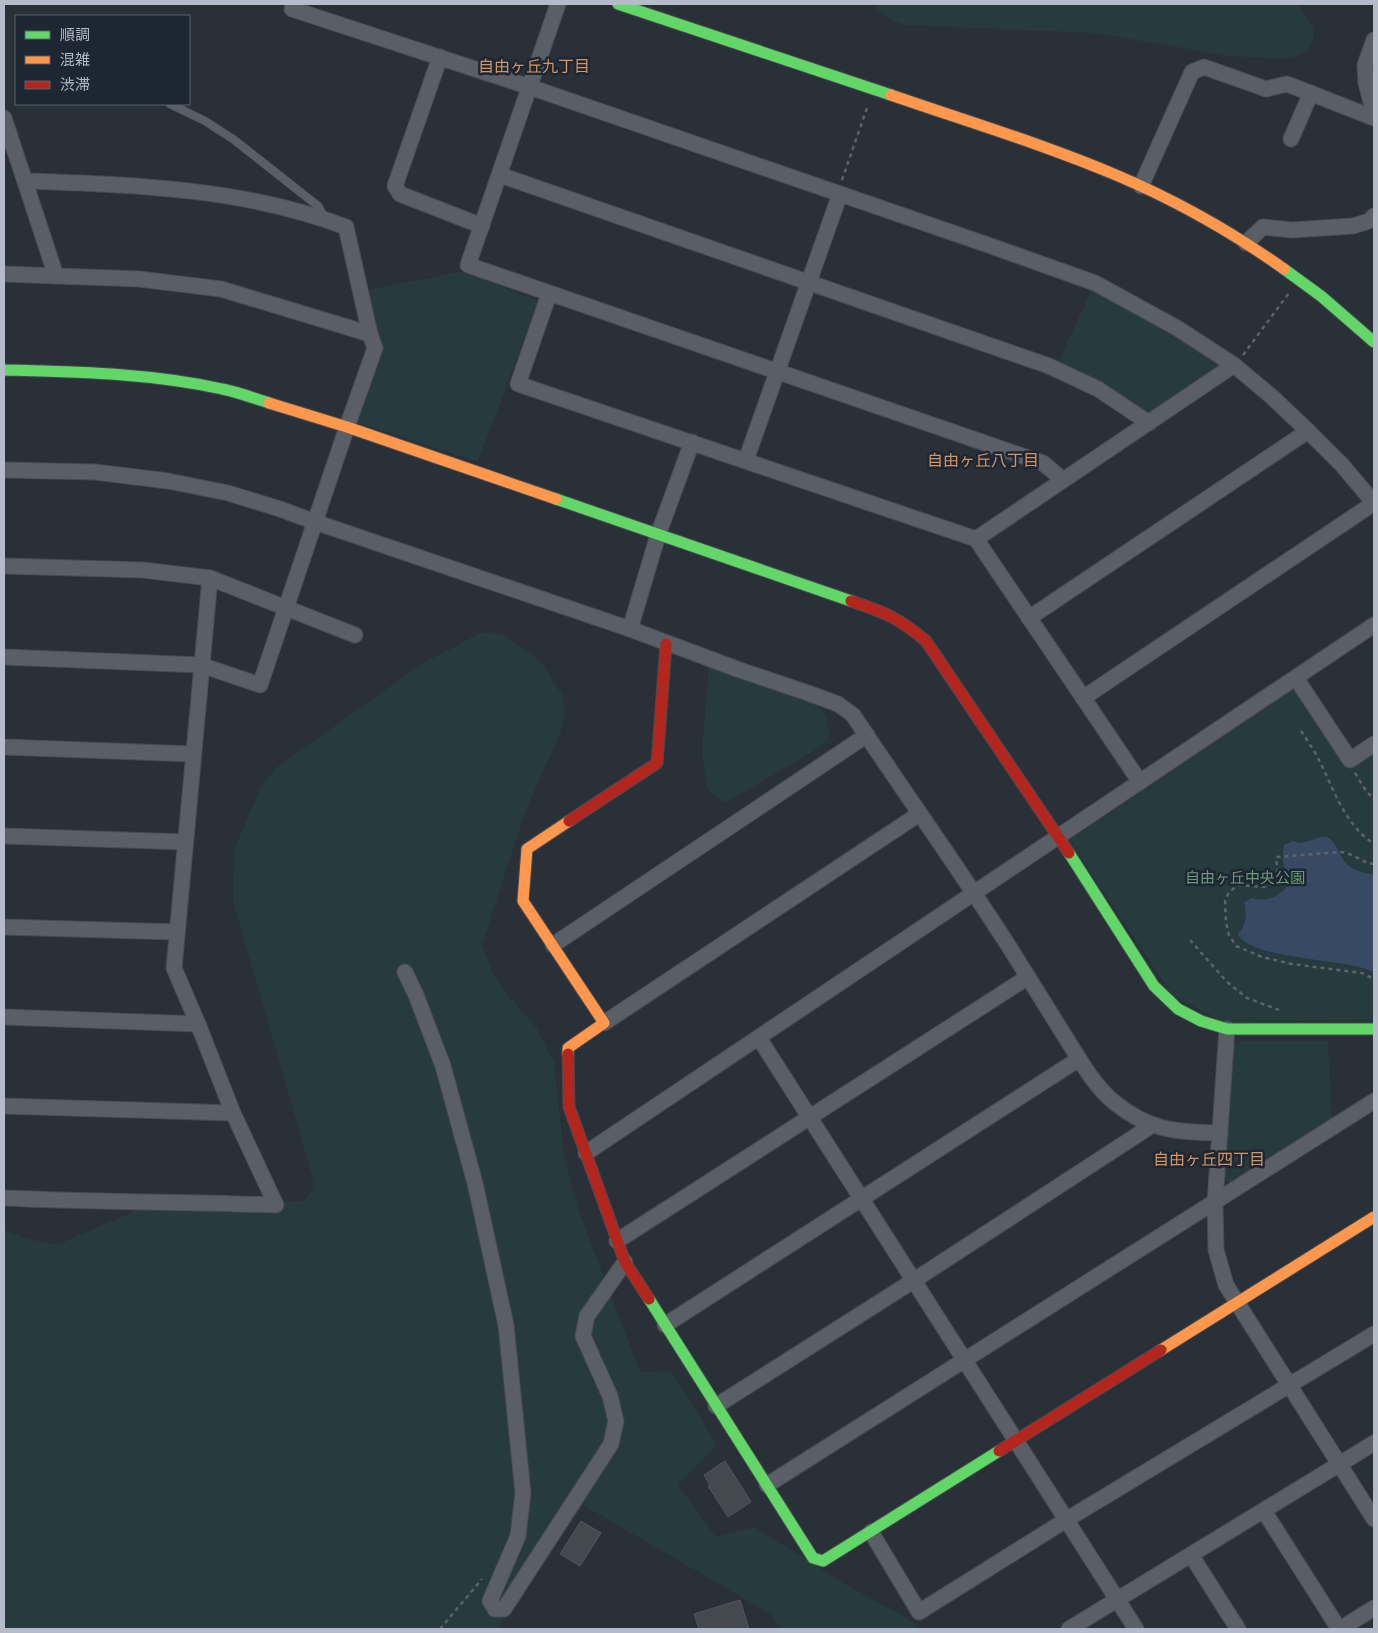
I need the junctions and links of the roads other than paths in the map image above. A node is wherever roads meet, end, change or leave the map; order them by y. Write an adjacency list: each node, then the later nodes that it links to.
1 (294, 4): 5 (street)
2 (558, 4): 6 (street)
3 (618, 4): 15 (street)
4 (1374, 40): 9 (street)
5 (440, 57): 6 (street); 19 (street)
6 (530, 87): 13 (street); 16 (street)
7 (1311, 93): 11 (street); 12 (street); 15 (street)
8 (172, 105): 18 (lane)
9 (1374, 113)
10 (4, 118): 14 (street)
11 (1374, 118)
12 (1291, 139)
13 (500, 174): 19 (street); 23 (street)
14 (26, 181): 18 (street); 22 (street)
15 (1141, 186): 20 (street)
16 (839, 194): 23 (street); 27 (street)
17 (1374, 216): 20 (street)
18 (324, 219): 25 (street)
19 (482, 226): 24 (street)
20 (1246, 243): 26 (street)
21 (4, 274): 22 (street)
22 (56, 276): 25 (street)
23 (809, 283): 29 (street); 30 (street)
24 (549, 294): 29 (street); 33 (street)
25 (370, 334): 31 (street)
26 (1374, 342)
27 (1234, 365): 30 (street); 32 (street)
28 (4, 370): 31 (street)
29 (778, 372): 34 (street); 36 (street)
30 (1149, 423): 36 (street)
31 (347, 427): 38 (street); 39 (street)
32 (1308, 431): 37 (street); 44 (street)
33 (692, 442): 34 (street); 39 (street)
34 (746, 460): 40 (street)
35 (4, 470): 38 (street)
36 (1063, 480): 40 (street)
37 (1374, 503): 52 (street)
38 (315, 522): 43 (street); 46 (street)
39 (658, 535): 46 (street); 60 (street)
40 (976, 539): 44 (street)
41 (4, 566): 42 (street)
42 (210, 578): 43 (street); 50 (street)
43 (286, 607): 47 (street); 50 (street)
44 (1029, 618): 52 (street)
45 (1374, 625): 51 (street)
46 (630, 629): 48 (street)
47 (355, 635)
48 (666, 644): 53 (street); 65 (street)
49 (4, 657): 50 (street)
50 (201, 665): 56 (street)
51 (1296, 678): 54 (street); 57 (street)
52 (1083, 698): 57 (street)
53 (867, 735): 58 (street); 65 (street)
54 (1374, 744)
55 (4, 746): 56 (street)
56 (193, 754): 61 (street)
57 (1140, 782): 60 (street)
58 (919, 814): 62 (street); 69 (street)
59 (4, 836): 61 (street)
60 (1058, 836): 62 (street); 71 (street)
61 (185, 842): 64 (street)
62 (974, 892): 67 (street); 73 (street)
63 (4, 927): 64 (street)
64 (177, 932): 70 (street)
65 (553, 945): 69 (street)
66 (404, 972): 87 (street)
67 (1028, 977): 74 (street); 78 (street)
68 (4, 1017): 70 (street)
69 (604, 1022): 81 (street)
70 (198, 1024): 77 (street)
71 (1227, 1029): 72 (street); 80 (street)
72 (1374, 1030)
73 (759, 1038): 78 (street); 81 (street)
74 (1079, 1058): 79 (street); 83 (street)
75 (1374, 1101): 84 (street)
76 (4, 1106): 77 (street)
77 (234, 1113): 82 (street)
78 (809, 1118): 83 (street); 86 (street)
79 (1151, 1126): 80 (street); 88 (street)
80 (1220, 1133): 84 (street)
81 (586, 1153): 86 (street)
82 (4, 1198)
83 (861, 1199): 88 (street); 90 (street)
84 (1215, 1202): 89 (street); 92 (street)
85 (1374, 1217): 89 (street)
86 (617, 1241): 87 (street)
87 (625, 1262): 90 (street)
88 (913, 1281): 92 (street); 94 (street)
89 (1237, 1303): 93 (street); 95 (street)
90 (665, 1325): 94 (street)
91 (1374, 1334): 93 (street)
92 (963, 1360): 95 (street); 98 (street)
93 (1289, 1386): 97 (street); 101 (street)
94 (716, 1406): 98 (street)
95 (1016, 1441): 101 (street); 102 (street)
96 (1374, 1443): 97 (street)
97 (1340, 1465): 99 (street); 100 (street)
98 (767, 1485): 102 (street)
99 (1264, 1511): 103 (street); 109 (street)
100 (1374, 1519)
101 (1066, 1520): 102 (street); 104 (street)
102 (871, 1532)
103 (1190, 1555): 104 (street); 108 (street)
104 (1118, 1599): 106 (street); 107 (street)
105 (1374, 1608): 109 (street)
106 (1069, 1629)
107 (1136, 1629)
108 (1238, 1629)
109 (1339, 1629)

